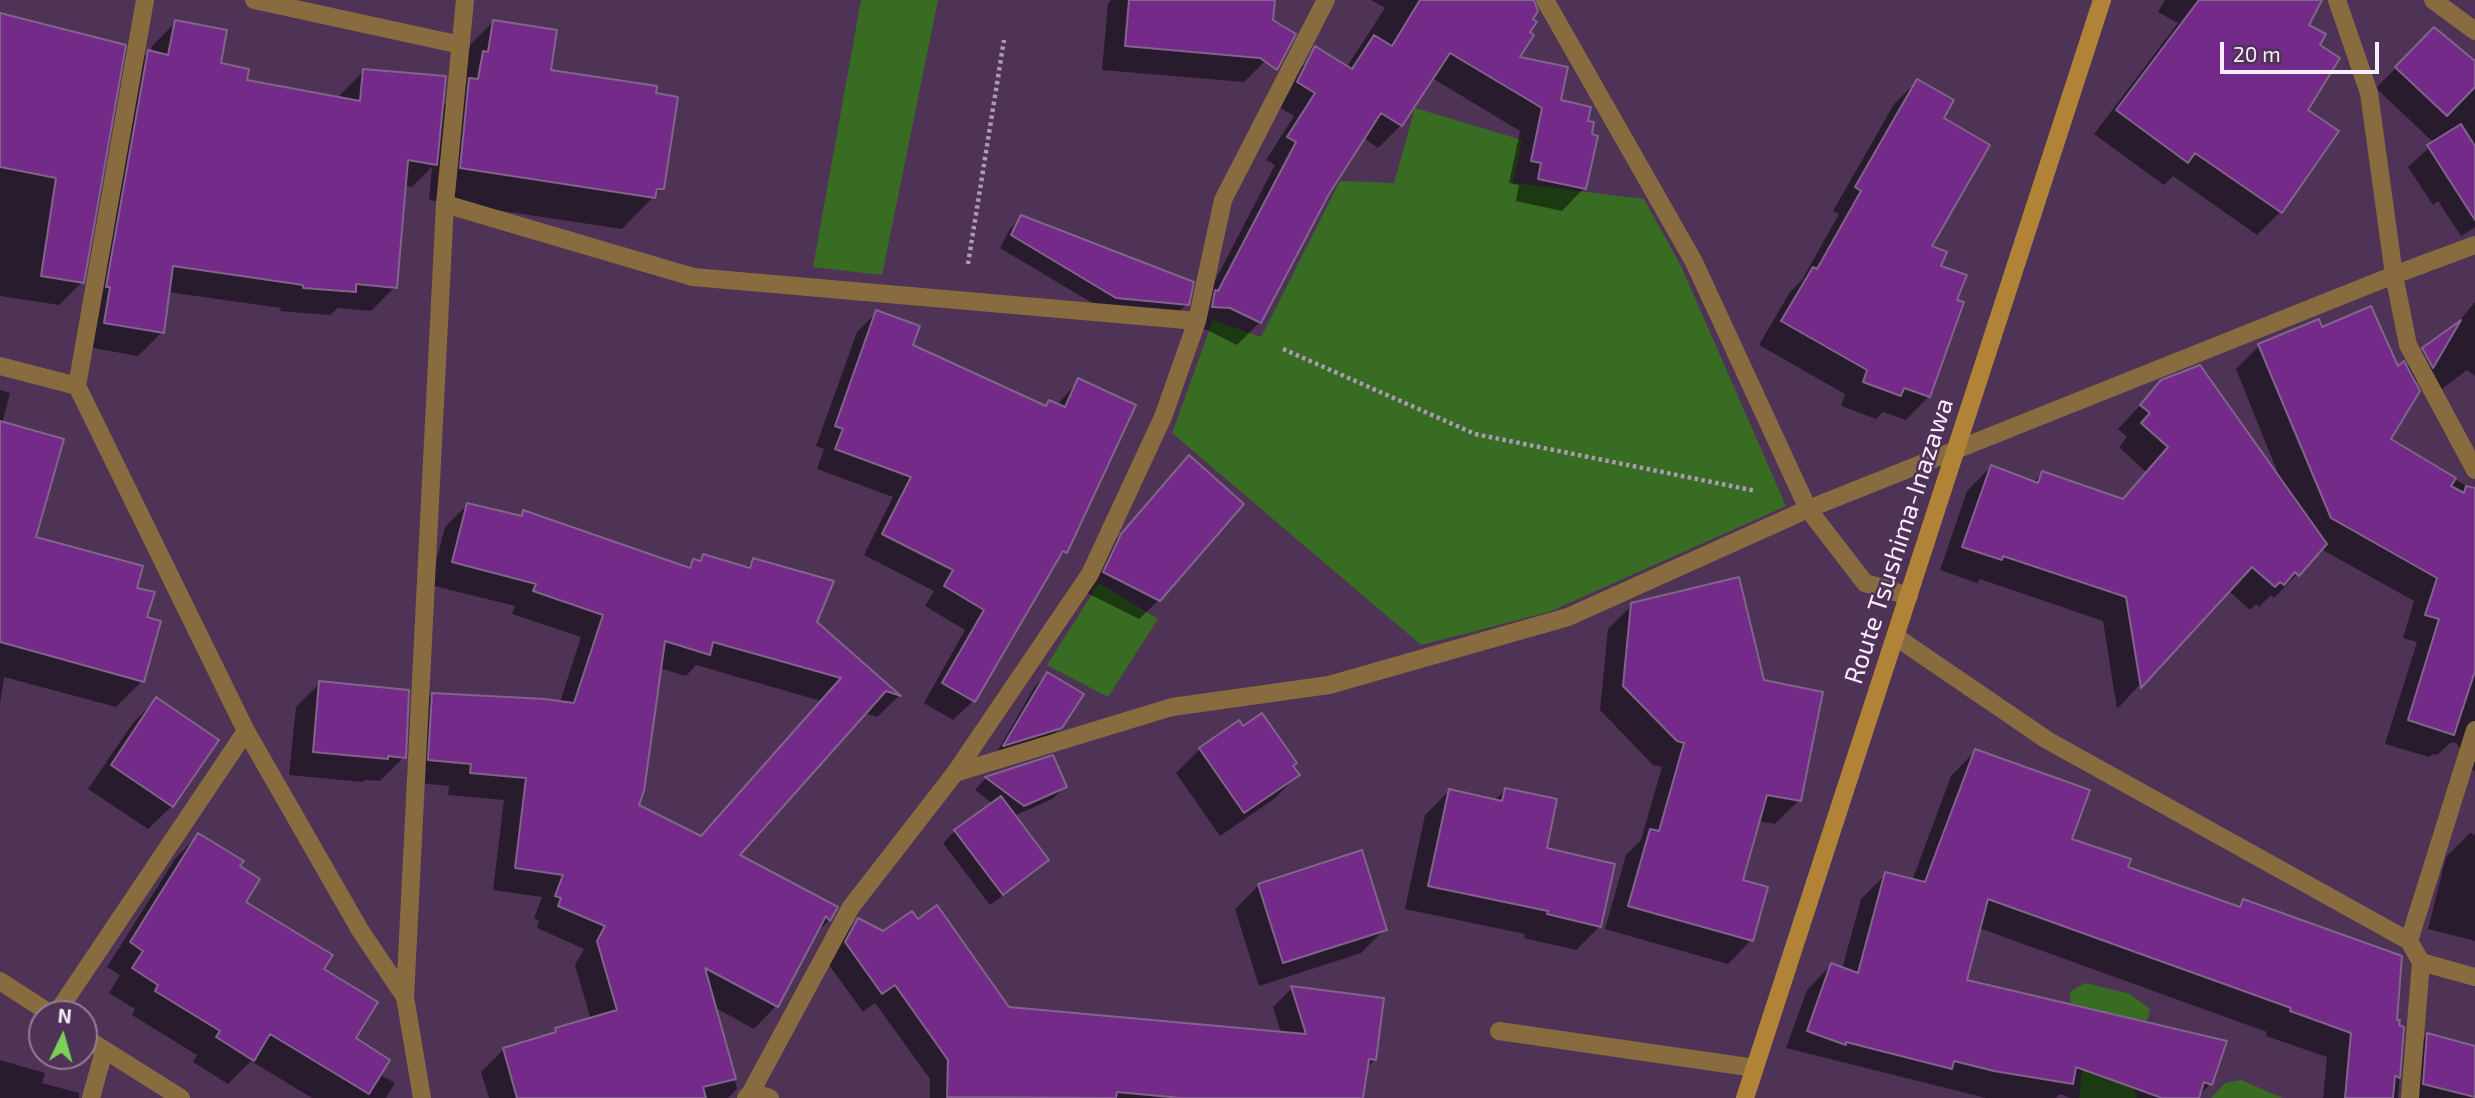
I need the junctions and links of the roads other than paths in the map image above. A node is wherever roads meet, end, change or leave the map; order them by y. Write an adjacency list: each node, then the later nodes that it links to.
1 (145, 0): 16 (street)
2 (254, 0): 10 (street)
3 (465, 0): 10 (street)
4 (1326, 0): 14 (street)
5 (1545, 0): 19 (street)
6 (2102, 0): 17 (main road, Route Tsushima-Inazawa)
7 (2337, 0): 13 (street)
8 (2433, 0): 9 (street)
9 (2475, 31)
10 (461, 45): 11 (street)
11 (445, 204): 14 (street); 29 (street)
12 (2475, 245): 13 (street)
13 (2394, 275): 17 (street); 18 (street)
14 (1197, 321): 24 (street)
15 (0, 366): 16 (street)
16 (77, 386): 23 (street)
17 (1955, 451): 19 (street); 20 (main road, Route Tsushima-Inazawa)
18 (2475, 470)
19 (1805, 505): 20 (street); 24 (street)
20 (1909, 596): 21 (main road, Route Tsushima-Inazawa)
21 (1896, 637): 25 (street); 35 (main road, Route Tsushima-Inazawa)
22 (2475, 730): 25 (street)
23 (246, 731): 29 (street); 31 (street)
24 (956, 773): 36 (street)
25 (2409, 941): 26 (street)
26 (2421, 962): 27 (street); 42 (street)
27 (2475, 977)
28 (0, 981): 30 (street)
29 (405, 998): 39 (street)
30 (31, 1000)
31 (63, 1000)
32 (1499, 1031): 35 (street)
33 (98, 1047): 34 (street)
34 (104, 1051): 37 (street); 38 (street)
35 (1755, 1068): 41 (main road, Route Tsushima-Inazawa)
36 (749, 1095): 40 (street)
37 (91, 1098)
38 (180, 1098)
39 (422, 1098)
40 (770, 1098)
41 (1745, 1098)
42 (2410, 1098)

